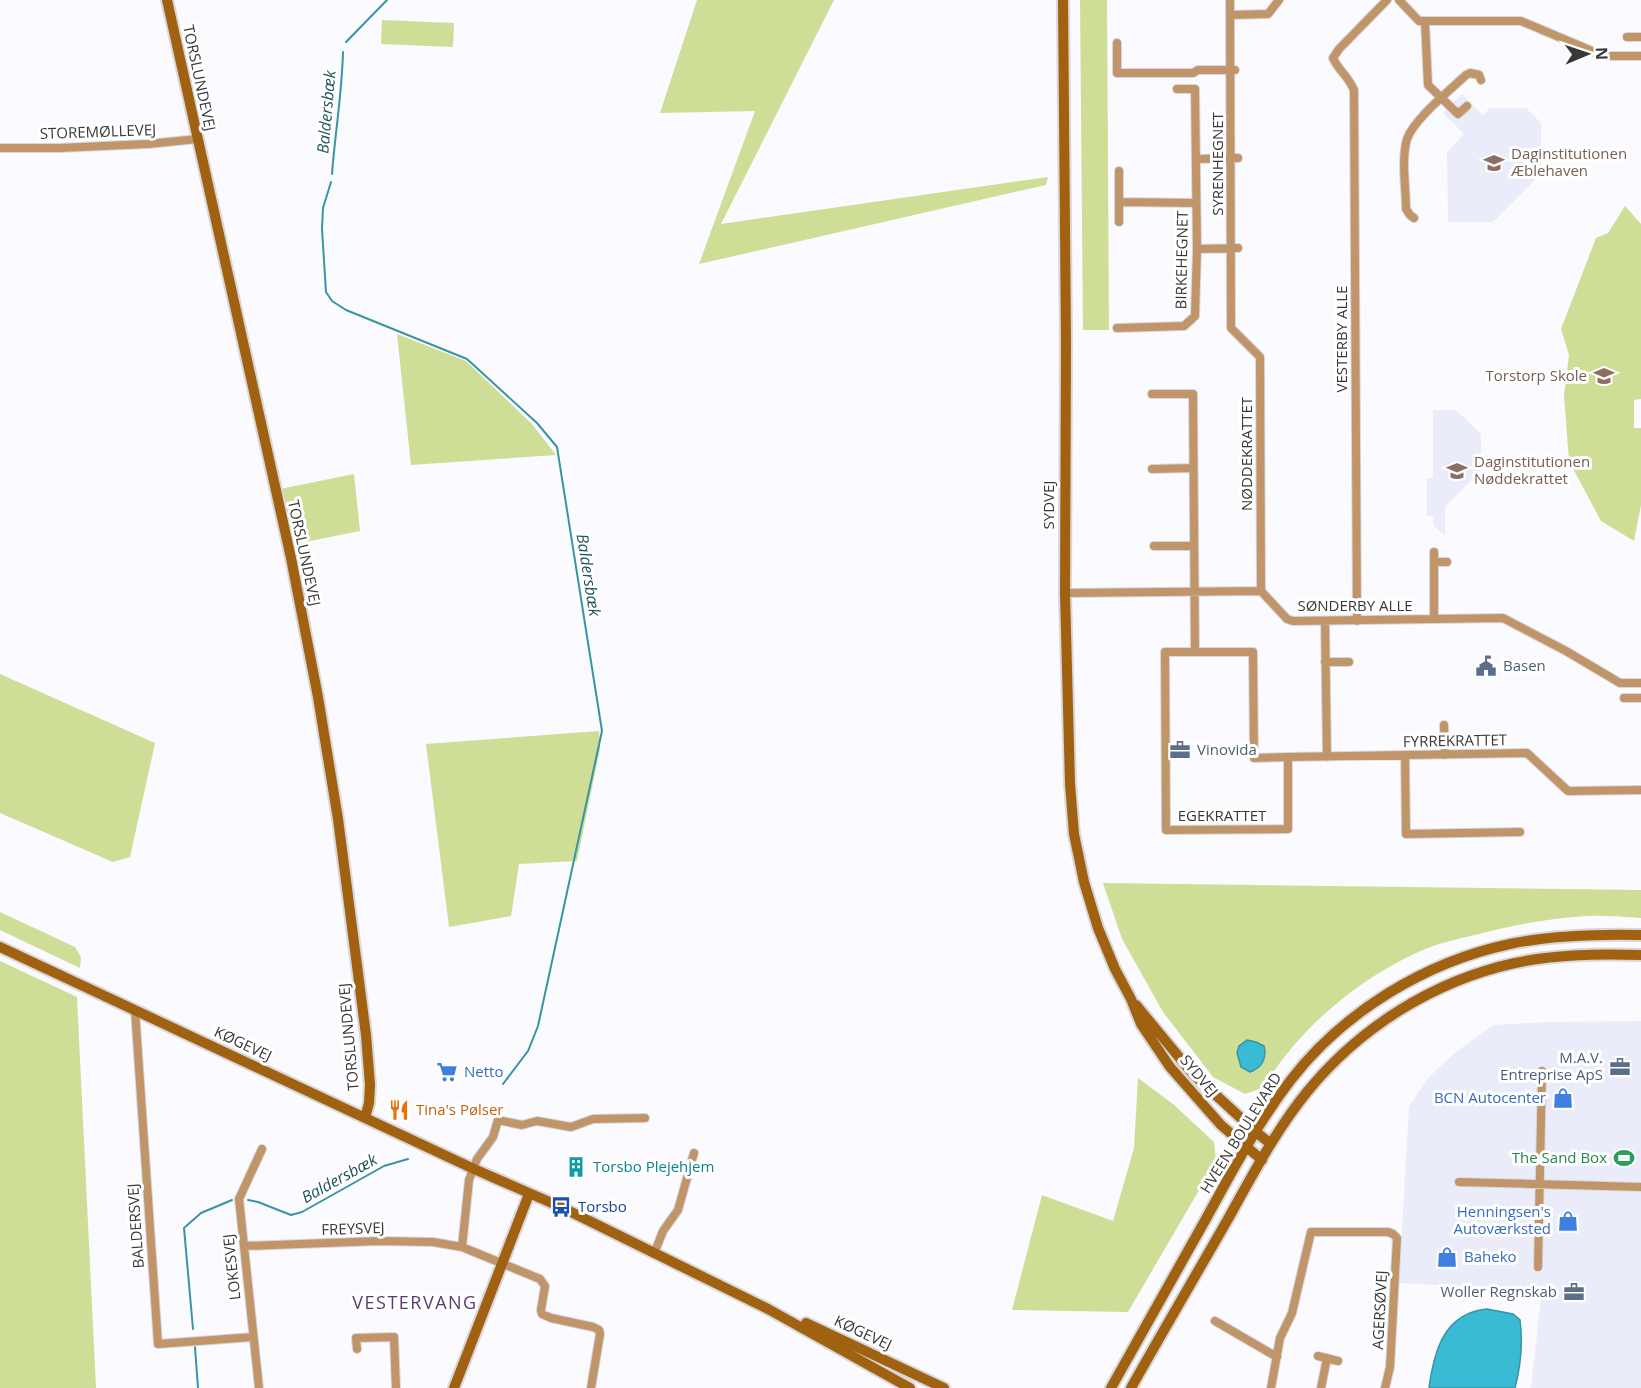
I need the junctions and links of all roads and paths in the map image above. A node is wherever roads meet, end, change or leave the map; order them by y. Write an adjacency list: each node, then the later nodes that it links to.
1 (167, 0): 18 (street, TORSLUNDEVEJ)
2 (1063, 0): 40 (street, SYDVEJ)
3 (1230, 0): 7 (street, SYRENHEGNET)
4 (1279, 0): 7 (street)
5 (1388, 0): 44 (street, VESTERBY ALLE)
6 (1399, 0): 8 (street)
7 (1230, 15): 13 (street, SYRENHEGNET)
8 (1425, 22): 12 (street); 16 (street)
9 (1627, 37): 10 (street)
10 (1641, 37)
11 (1117, 43): 13 (street)
12 (1641, 56)
13 (1233, 70): 20 (street, SYRENHEGNET)
14 (1481, 80): 16 (street)
15 (1177, 89): 21 (street, BIRKEHEGNET)
16 (1441, 98): 17 (street); 25 (street)
17 (1467, 106)
18 (197, 139): 19 (street, STOREMØLLEVEJ); 64 (street, TORSLUNDEVEJ)
19 (0, 148)
20 (1234, 158): 21 (street); 27 (street, SYRENHEGNET)
21 (1196, 159): 24 (street, BIRKEHEGNET)
22 (1119, 171): 23 (street)
23 (1119, 202): 24 (street); 26 (street)
24 (1196, 203): 28 (street, BIRKEHEGNET)
25 (1414, 218)
26 (1119, 222)
27 (1234, 248): 28 (street); 30 (street, SYRENHEGNET)
28 (1197, 249): 29 (street, BIRKEHEGNET)
29 (1117, 327)
30 (1231, 328): 39 (street, NØDDEKRATTET)
31 (1152, 394): 32 (street)
32 (1193, 468): 33 (street); 35 (street)
33 (1152, 469)
34 (1154, 546): 35 (street)
35 (1194, 546): 41 (street)
36 (1434, 552): 37 (street)
37 (1434, 562): 38 (street); 42 (street)
38 (1447, 562)
39 (1261, 591): 41 (street); 43 (street, SØNDERBY ALLE)
40 (1065, 593): 41 (street); 61 (street, SYDVEJ)
41 (1194, 593): 45 (street)
42 (1434, 619): 44 (street, SØNDERBY ALLE); 48 (street, SØNDERBY ALLE)
43 (1325, 621): 44 (street, SØNDERBY ALLE); 46 (street)
44 (1357, 621)
45 (1195, 652): 54 (street, EGEKRATTET); 54 (street, EGEKRATTET)
46 (1325, 662): 47 (street); 55 (street)
47 (1349, 662)
48 (1641, 683)
49 (1624, 698): 50 (street)
50 (1641, 698)
51 (1444, 725): 53 (street)
52 (1405, 755): 53 (street, FYRREKRATTET); 55 (street, FYRREKRATTET); 57 (street)
53 (1445, 755): 56 (street, FYRREKRATTET)
54 (1288, 757): 55 (street, FYRREKRATTET)
55 (1327, 757)
56 (1641, 790)
57 (1520, 832)
58 (1641, 935): 66 (street, HVEEN BOULEVARD)
59 (0, 947): 62 (street, KØGEVEJ)
60 (1641, 955): 67 (street, HVEEN BOULEVARD)
61 (1131, 999): 66 (street, SYDVEJ); 68 (street, SYDVEJ)
62 (135, 1010): 64 (street, KØGEVEJ); 84 (street, BALDERSVEJ)
63 (1542, 1071): 74 (street)
64 (365, 1118): 72 (street, KØGEVEJ)
65 (645, 1118): 72 (street)
66 (1256, 1132): 67 (street, SYDVEJ); 68 (street, HVEEN BOULEVARD)
67 (1271, 1144): 71 (street, HVEEN BOULEVARD)
68 (1246, 1147): 71 (street, SYDVEJ); 98 (street, HVEEN BOULEVARD)
69 (262, 1149): 77 (street, LOKESVEJ)
70 (694, 1153): 79 (street)
71 (1262, 1160): 99 (street, HVEEN BOULEVARD)
72 (474, 1169): 76 (street, KØGEVEJ); 78 (street)
73 (1459, 1182): 74 (street)
74 (1539, 1185): 75 (street); 81 (street)
75 (1641, 1187)
76 (529, 1194): 79 (street, KØGEVEJ); 80 (street)
77 (244, 1246): 78 (street, FREYSVEJ); 84 (street, LOKESVEJ)
78 (462, 1247): 80 (street, FREYSVEJ)
79 (654, 1254): 82 (street, KØGEVEJ)
80 (502, 1264): 93 (street); 94 (street, FREYSVEJ)
81 (1538, 1267)
82 (768, 1309): 90 (street, KØGEVEJ); 97 (street, KØGEVEJ)
83 (1215, 1322): 87 (street)
84 (253, 1337): 91 (street, LOKESVEJ)
85 (357, 1349): 92 (street)
86 (1318, 1356): 88 (street)
87 (1277, 1358): 100 (street); 102 (street, AGERSØVEJ)
88 (1327, 1358): 89 (street); 101 (street)
89 (1338, 1361)
90 (899, 1382): 95 (street, KØGEVEJ); 96 (street)
91 (258, 1388)
92 (396, 1388)
93 (454, 1388)
94 (591, 1388)
95 (910, 1388)
96 (920, 1388)
97 (944, 1388)
98 (1111, 1388)
99 (1131, 1388)
100 (1271, 1388)
101 (1321, 1388)
102 (1385, 1388)

